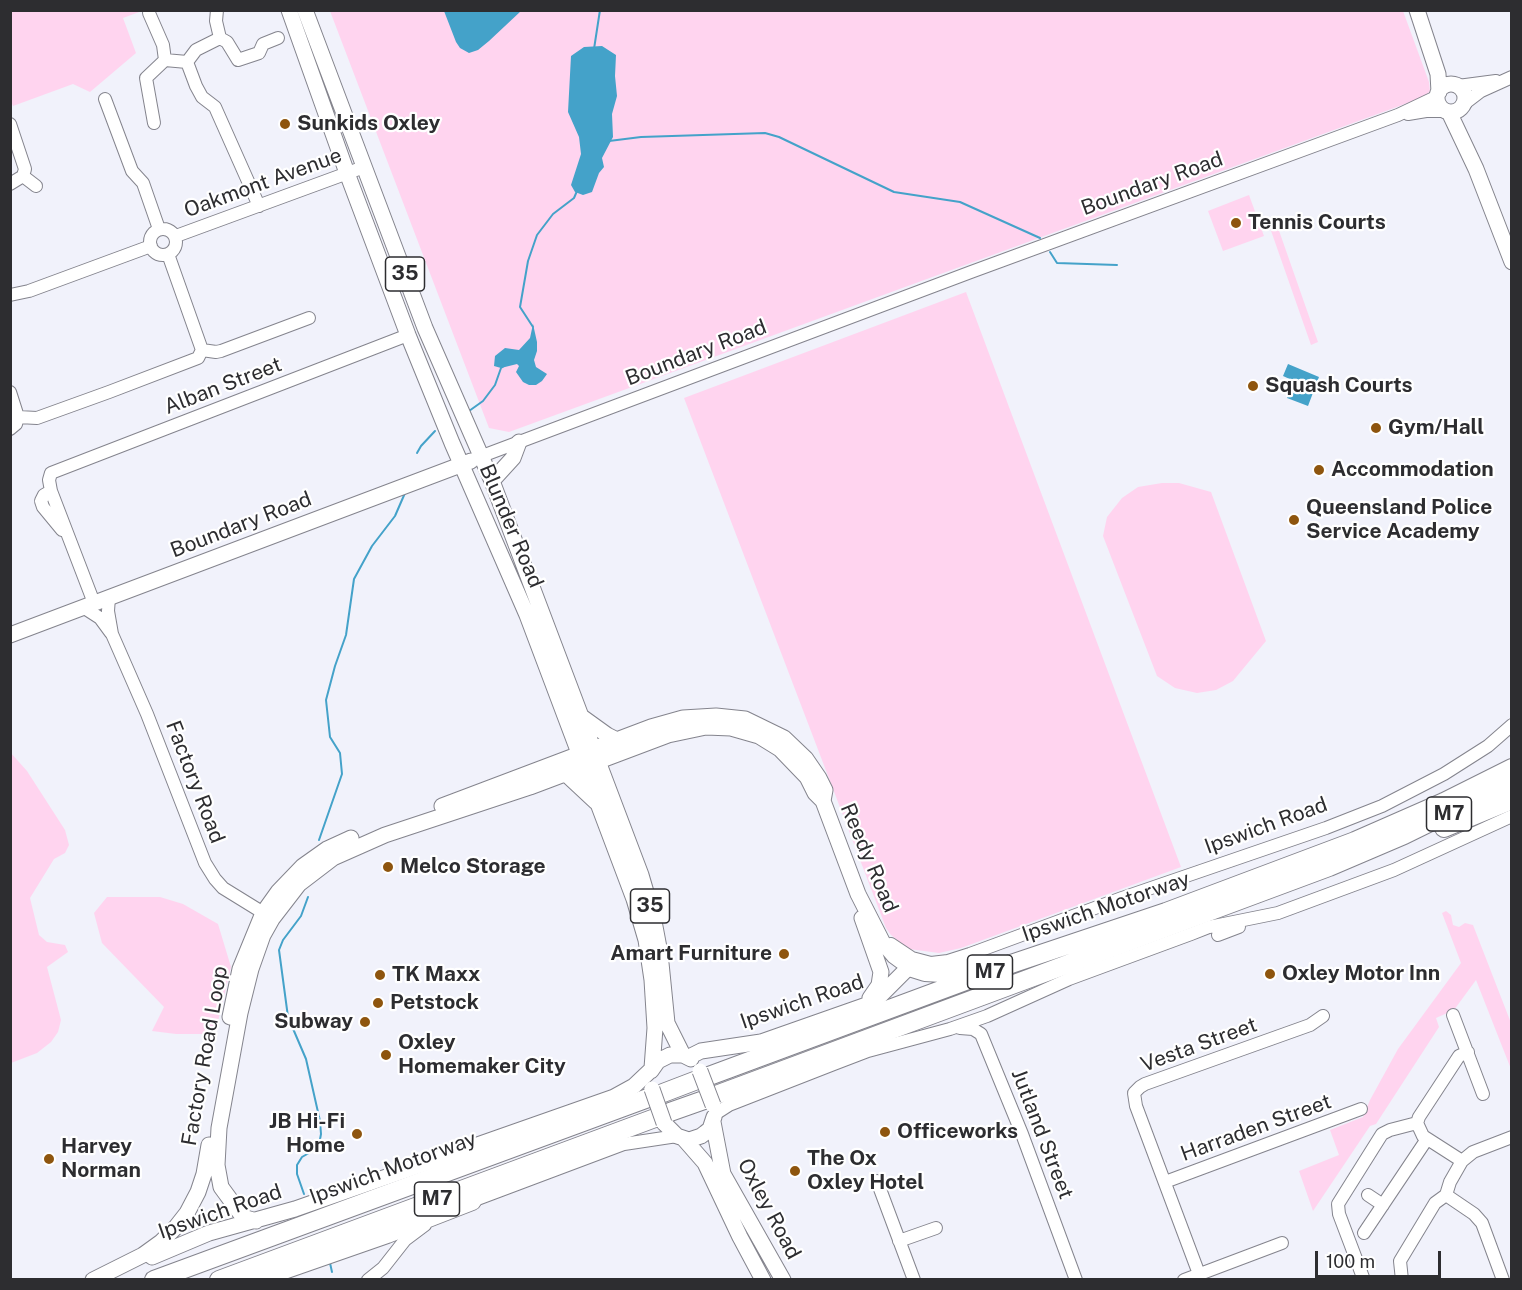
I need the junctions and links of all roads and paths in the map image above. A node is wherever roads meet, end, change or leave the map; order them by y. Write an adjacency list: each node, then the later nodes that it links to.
1 (217, 10): 6 (street)
2 (289, 10): 22 (main road, Blunder Road / 35)
3 (305, 10): 20 (main road, Blunder Road / 35)
4 (1417, 10): 8 (main road)
5 (149, 13): 9 (street)
6 (220, 38): 7 (street); 10 (street)
7 (278, 38)
8 (1431, 48): 12 (main road); 13 (main road)
9 (165, 60): 10 (street); 18 (street)
10 (187, 62): 26 (street)
11 (1507, 79): 12 (street); 15 (street)
12 (1456, 85): 13 (main road); 15 (main road)
13 (1438, 94): 16 (main road); 17 (street, Boundary Road)
14 (105, 99): 27 (street)
15 (1464, 105): 16 (main road); 21 (main road)
16 (1447, 111): 17 (street, Boundary Road); 21 (main road)
17 (1398, 115): 39 (street, Boundary Road)
18 (154, 123)
19 (10, 124): 23 (street)
20 (364, 167): 22 (street, Oakmont Avenue); 40 (main road, Blunder Road / 35)
21 (1476, 169): 31 (main road)
22 (347, 173): 26 (street, Oakmont Avenue); 34 (main road, Blunder Road / 35)
23 (23, 176): 24 (street); 25 (street)
24 (10, 184)
25 (36, 186)
26 (259, 206): 28 (street, Oakmont Avenue)
27 (159, 229): 28 (street); 29 (street)
28 (176, 237): 30 (street)
29 (151, 246): 30 (street); 32 (street)
30 (168, 254): 35 (street)
31 (1512, 262)
32 (10, 295)
33 (309, 318): 35 (street)
34 (408, 335): 41 (main road, Blunder Road / 35); 42 (street, Alban Street)
35 (202, 350): 37 (street)
36 (10, 392): 37 (street)
37 (18, 417): 38 (street)
38 (10, 429)
39 (519, 442): 40 (street, Boundary Road); 43 (main road)
40 (482, 456): 41 (main road, Boundary Road); 43 (main road, Blunder Road / 35)
41 (462, 464): 44 (main road, Boundary Road); 51 (main road, Blunder Road / 35)
42 (51, 472): 45 (street, Factory Road)
43 (492, 481): 48 (main road, Blunder Road / 35)
44 (110, 597): 45 (main road, Boundary Road); 46 (street, Factory Road)
45 (88, 605): 46 (street, Factory Road); 47 (main road, Boundary Road)
46 (112, 634): 63 (street, Factory Road)
47 (10, 635)
48 (580, 715): 50 (main road); 51 (main road, Blunder Road / 35)
49 (1512, 725): 65 (street, Ipswich Road)
50 (617, 740): 51 (main road, Reedy Road); 56 (main road, Reedy Road)
51 (589, 757): 53 (main road, Factory Road Loop); 56 (main road, Reedy Road); 57 (main road, Blunder Road / 35); 63 (main road, Factory Road Loop); 73 (main road, Blunder Road / 35)
52 (1512, 768): 60 (highway, Ipswich Motorway / M7)
53 (566, 774): 57 (main road); 63 (main road, Factory Road Loop)
54 (1512, 782): 59 (highway, Ipswich Motorway / M7)
55 (1512, 800): 59 (highway)
56 (823, 801): 61 (main road, Reedy Road)
57 (600, 805): 74 (main road, Blunder Road / 35)
58 (1512, 816): 62 (street)
59 (1385, 843): 66 (highway, Ipswich Motorway / M7)
60 (1272, 872): 65 (highway); 75 (highway, Ipswich Motorway / M7)
61 (858, 894): 65 (main road, Reedy Road); 67 (main road)
62 (1285, 910): 64 (street); 70 (street)
63 (267, 916): 92 (main road, Factory Road Loop); 98 (main road, Factory Road Loop)
64 (1218, 936)
65 (913, 964): 67 (main road, Ipswich Road)
66 (1028, 979): 71 (highway); 78 (highway, Ipswich Motorway / M7)
67 (855, 1008): 73 (main road, Ipswich Road)
68 (1453, 1015): 72 (street)
69 (1323, 1016): 87 (street, Vesta Street)
70 (950, 1029): 71 (street); 107 (street, Jutland Street)
71 (868, 1051): 78 (street)
72 (1467, 1052): 77 (street); 81 (street)
73 (686, 1056): 74 (main road, Ipswich Road); 75 (main road, 35)
74 (652, 1068): 76 (main road, 35); 92 (main road, Ipswich Road)
75 (702, 1076): 76 (highway, Ipswich Motorway / M7); 78 (main road, 35, bridge)
76 (654, 1093): 80 (main road, 35, bridge); 100 (highway, Ipswich Motorway / M7)
77 (1483, 1094)
78 (712, 1107): 80 (highway, Ipswich Motorway / M7); 83 (main road); 105 (main road, Oxley Road / 35)
79 (1361, 1109): 87 (street, Harraden Street)
80 (663, 1118): 83 (main road, 35); 101 (highway, Ipswich Motorway / M7)
81 (1417, 1123): 84 (street); 109 (street)
82 (1512, 1137): 85 (street)
83 (680, 1138): 90 (street); 104 (main road, Oxley Road / 35)
84 (1427, 1139): 85 (street); 91 (street)
85 (1462, 1161): 89 (street)
86 (877, 1181): 95 (street)
87 (1165, 1182): 97 (street, Vesta Street)
88 (1368, 1195): 91 (street)
89 (1446, 1195): 110 (street); 111 (street)
90 (472, 1201): 102 (highway); 103 (street)
91 (1383, 1205): 94 (street)
92 (256, 1221): 99 (main road, Ipswich Road)
93 (936, 1228): 95 (street)
94 (1364, 1233)
95 (899, 1241): 106 (street)
96 (1282, 1243): 97 (street)
97 (1199, 1274): 108 (street)
98 (93, 1280)
99 (102, 1280)
100 (154, 1280)
101 (219, 1280)
102 (255, 1280)
103 (368, 1280)
104 (763, 1280)
105 (783, 1280)
106 (914, 1280)
107 (1076, 1280)
108 (1184, 1280)
109 (1364, 1280)
110 (1402, 1280)
111 (1503, 1280)

